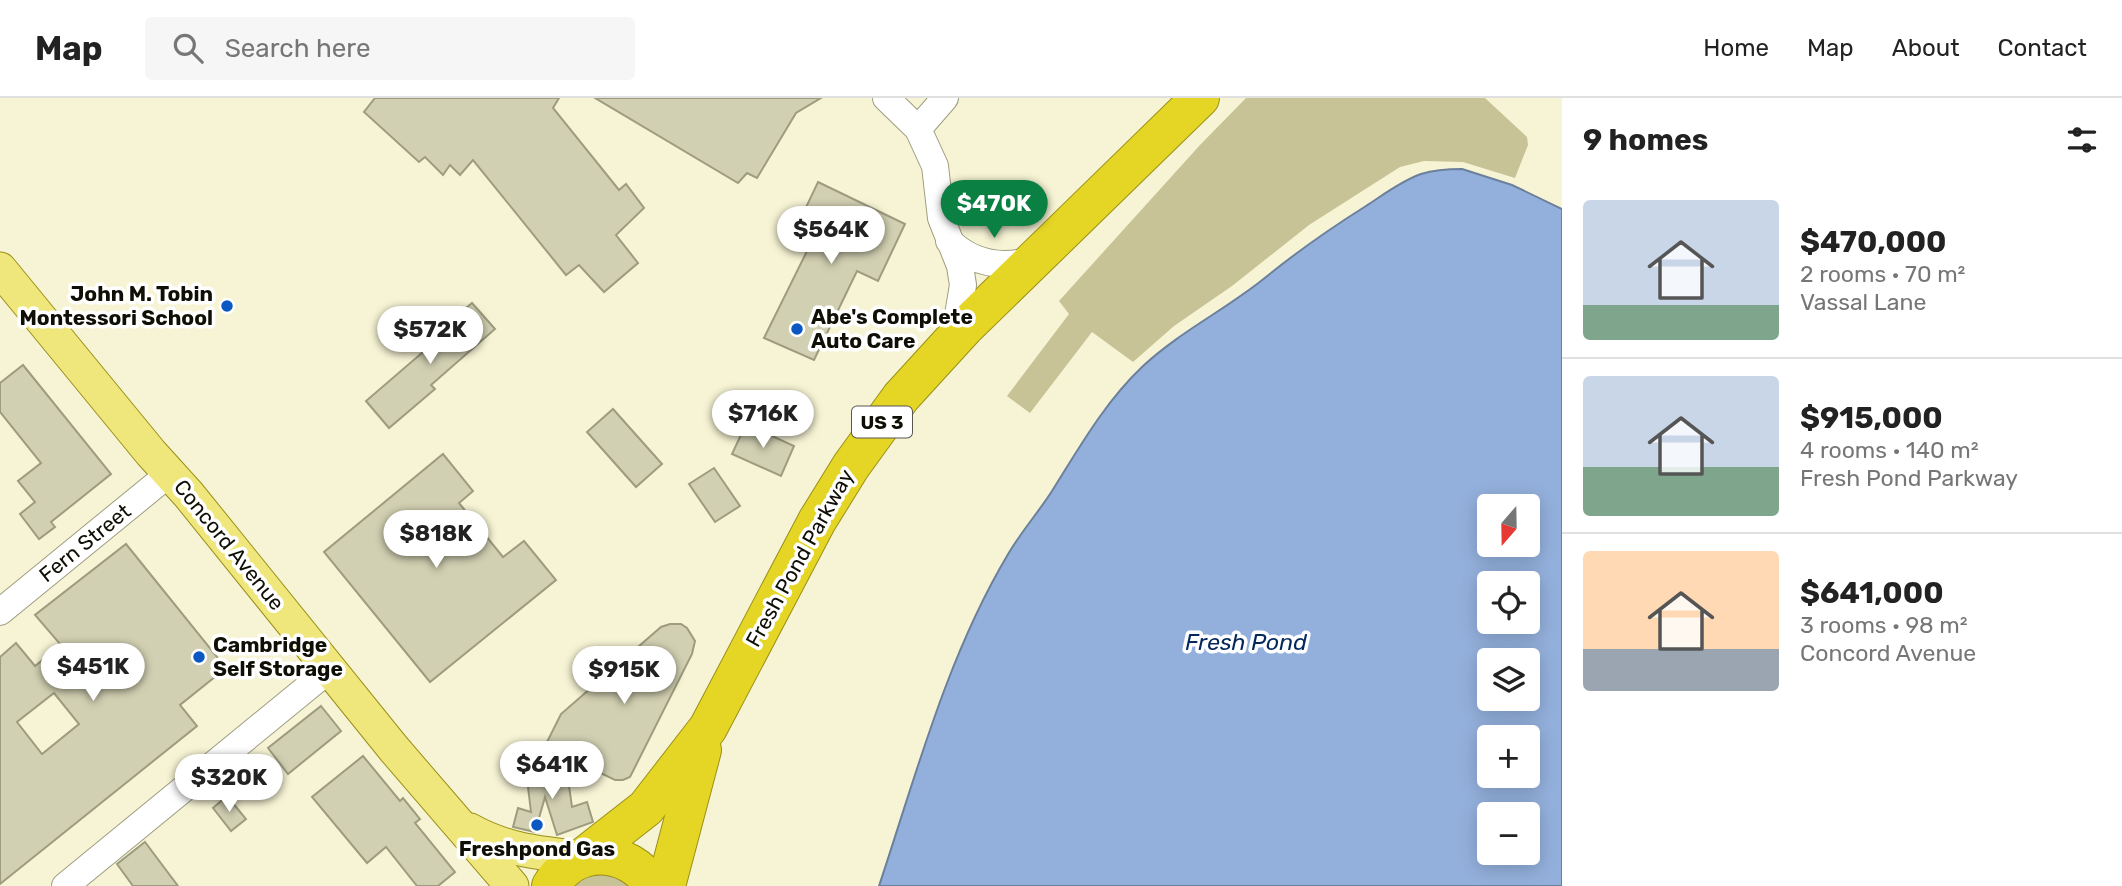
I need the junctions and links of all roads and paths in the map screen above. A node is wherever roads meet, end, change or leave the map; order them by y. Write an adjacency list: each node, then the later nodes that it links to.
1 (886, 98): 4 (street)
2 (945, 98): 4 (street)
3 (1200, 98): 6 (highway, Fresh Pond Parkway / US 3)
4 (918, 129): 5 (street)
5 (948, 241): 6 (street); 8 (street)
6 (1035, 259): 8 (highway, Fresh Pond Parkway / US 3)
7 (5, 287): 9 (main road, Concord Avenue)
8 (949, 343): 12 (highway, Fresh Pond Parkway / US 3)
9 (170, 473): 10 (street, Fern Street); 11 (main road, Concord Avenue)
10 (0, 612)
11 (330, 669): 13 (main road, Concord Avenue); 15 (street)
12 (708, 727): 14 (highway, Fresh Pond Parkway / US 3); 19 (highway, Fresh Pond Parkway / US 3)
13 (456, 822): 14 (main road, Concord Avenue); 16 (main road, Concord Avenue)
14 (582, 858): 17 (highway, US 3); 18 (highway)
15 (65, 886)
16 (512, 886)
17 (551, 886)
18 (653, 886)
19 (666, 886)

